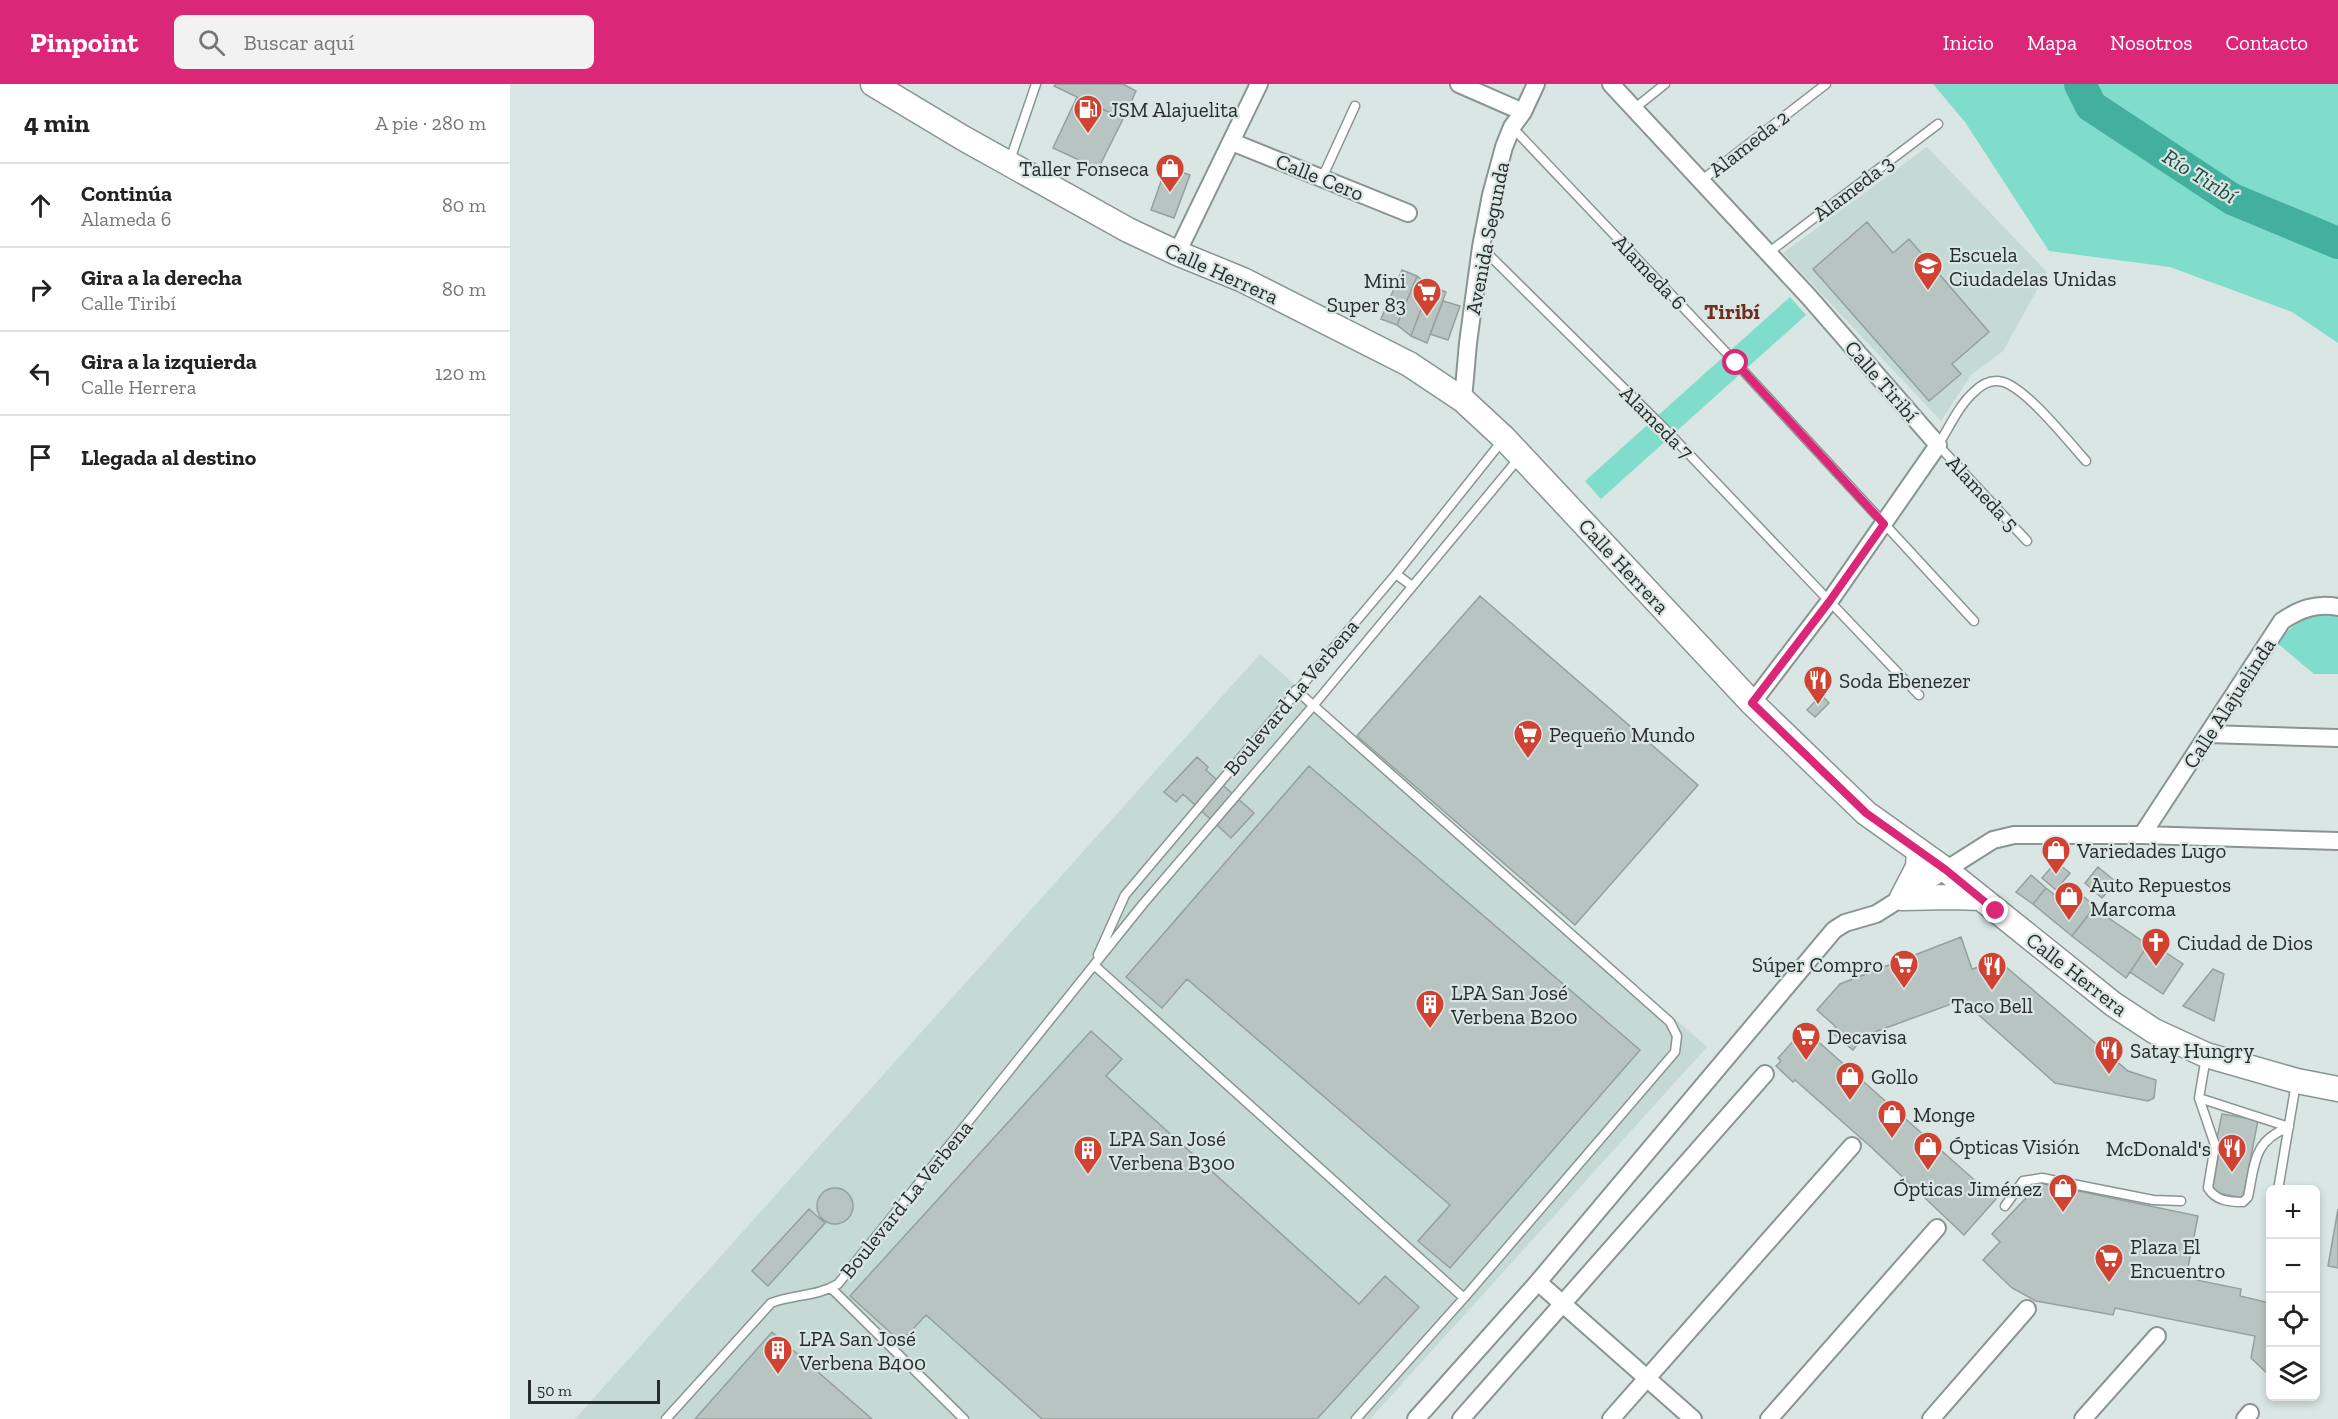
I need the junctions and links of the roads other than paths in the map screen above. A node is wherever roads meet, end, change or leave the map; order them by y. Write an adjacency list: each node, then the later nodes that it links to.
1 (873, 84): 15 (street, Calle Herrera)
2 (1036, 84): 15 (lane)
3 (1259, 84): 14 (street)
4 (1459, 84): 11 (street)
5 (1536, 84): 11 (street, Avenida Segunda)
6 (1611, 84): 10 (street, Calle Tiribí)
7 (1665, 84): 10 (lane)
8 (1826, 84): 17 (lane, Alameda 2)
9 (1355, 106): 16 (lane)
10 (1635, 108): 17 (street, Calle Tiribí)
11 (1523, 112): 13 (street, Avenida Segunda)
12 (1938, 124): 21 (lane, Alameda 3)
13 (1512, 127): 19 (street, Avenida Segunda); 27 (lane, Alameda 6)
14 (1232, 142): 16 (street, Calle Cero); 20 (street)
15 (1009, 163): 20 (street, Calle Herrera)
16 (1322, 178): 18 (street, Calle Cero)
17 (1702, 180): 21 (street, Calle Tiribí)
18 (1408, 213)
19 (1481, 247): 22 (street, Avenida Segunda); 31 (lane, Alameda 7)
20 (1177, 253): 22 (street, Calle Herrera)
21 (1768, 254): 24 (street, Calle Tiribí)
22 (1463, 400): 23 (street, Calle Herrera)
23 (1504, 438): 25 (street, Calle Herrera); 29 (lane, Boulevard La Verbena)
24 (1938, 445): 26 (lane); 27 (street); 28 (lane, Alameda 5)
25 (1521, 456): 30 (lane, Boulevard La Verbena); 36 (street, Calle Herrera)
26 (2086, 461)
27 (1884, 524): 31 (street); 33 (lane, Alameda 6)
28 (2027, 541)
29 (1395, 574): 30 (lane); 34 (lane, Boulevard La Verbena)
30 (1412, 586): 37 (lane, Boulevard La Verbena)
31 (1829, 602): 35 (lane, Alameda 7); 36 (street)
32 (2338, 607): 38 (street, Calle Alajuelinda)
33 (1974, 621)
34 (1296, 690): 37 (lane); 46 (lane, Boulevard La Verbena)
35 (1919, 695)
36 (1752, 703): 42 (street, Calle Herrera)
37 (1313, 706): 46 (lane, Boulevard La Verbena); 60 (lane)
38 (2208, 734): 39 (street); 40 (street, Calle Alajuelinda)
39 (2338, 738)
40 (2142, 836): 41 (street); 43 (street)
41 (2338, 841)
42 (1919, 851): 43 (street, Calle Herrera); 44 (street)
43 (1946, 870): 44 (street); 45 (street, Calle Herrera)
44 (1902, 898): 45 (street); 58 (street)
45 (1981, 898): 47 (street, Calle Herrera)
46 (1094, 965): 59 (lane, Boulevard La Verbena); 60 (lane)
47 (2206, 1055): 49 (street, Calle Herrera); 51 (lane)
48 (1765, 1074): 61 (street)
49 (2297, 1081): 50 (street, Calle Herrera); 52 (lane)
50 (2338, 1089)
51 (2199, 1098): 52 (lane); 52 (lane)
52 (2289, 1127): 54 (lane)
53 (1852, 1146): 64 (street)
54 (2279, 1185)
55 (2181, 1201): 56 (lane)
56 (2006, 1206)
57 (1937, 1228): 72 (street)
58 (1538, 1282): 61 (street); 68 (street)
59 (831, 1288): 65 (lane, Boulevard La Verbena); 66 (lane)
60 (1464, 1298): 67 (lane)
61 (1562, 1304): 64 (street); 69 (street)
62 (2027, 1309): 73 (street)
63 (2157, 1336): 74 (street)
64 (1646, 1379): 70 (street); 71 (street)
65 (666, 1419)
66 (964, 1419)
67 (1356, 1419)
68 (1416, 1419)
69 (1461, 1419)
70 (1611, 1419)
71 (1693, 1419)
72 (1769, 1419)
73 (1930, 1419)
74 (2083, 1419)

